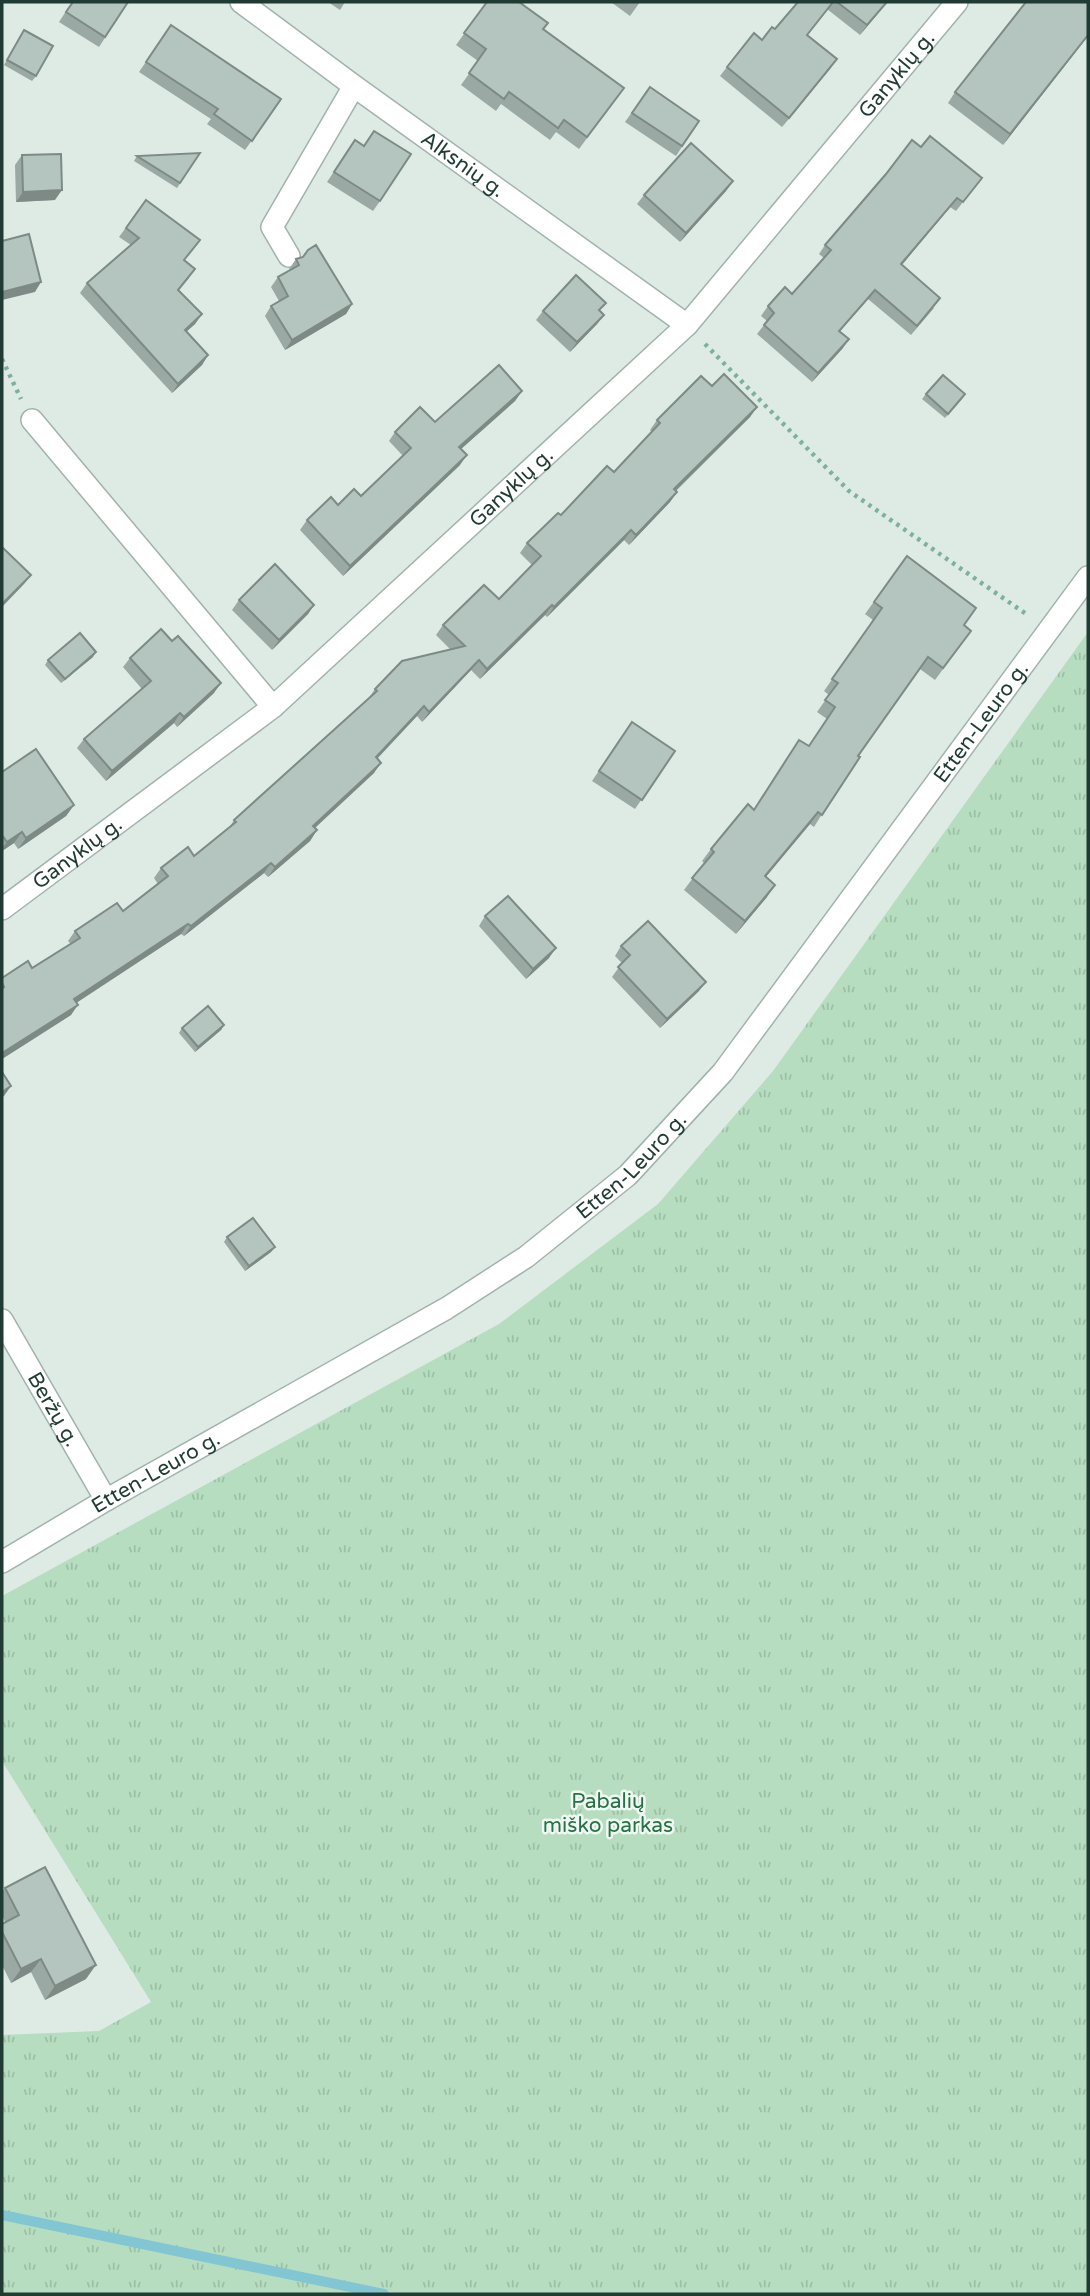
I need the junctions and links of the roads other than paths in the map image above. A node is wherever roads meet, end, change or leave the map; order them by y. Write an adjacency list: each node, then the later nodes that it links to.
1 (241, 2): 3 (street, Alksnių g.)
2 (957, 2): 5 (street, Ganyklų g.)
3 (354, 86): 4 (street); 5 (street, Alksnių g.)
4 (289, 256)
5 (687, 325): 8 (street, Ganyklų g.)
6 (32, 420): 8 (street)
7 (1088, 577): 11 (street, Etten-Leuro g.)
8 (273, 707): 9 (street, Ganyklų g.)
9 (2, 909)
10 (2, 1321): 11 (street, Beržų g.)
11 (106, 1500): 12 (street, Etten-Leuro g.)
12 (2, 1562)

